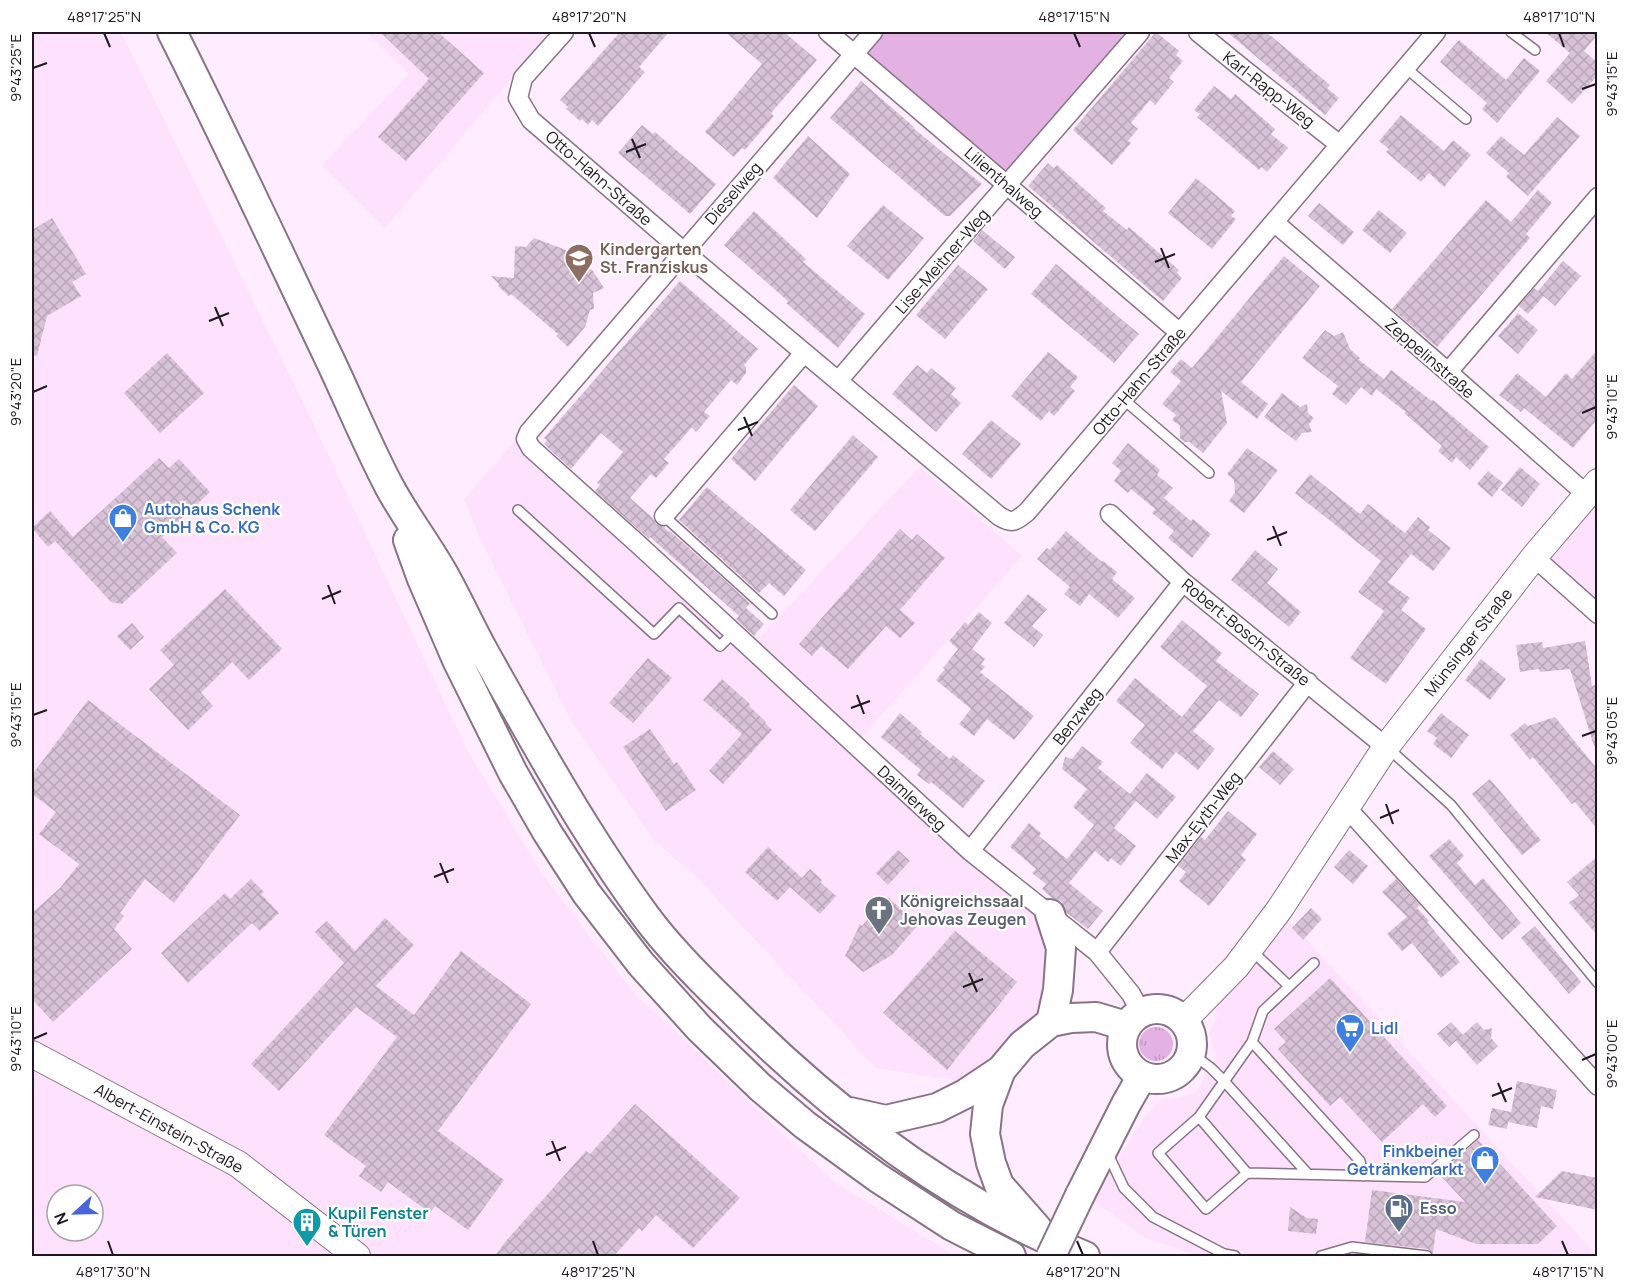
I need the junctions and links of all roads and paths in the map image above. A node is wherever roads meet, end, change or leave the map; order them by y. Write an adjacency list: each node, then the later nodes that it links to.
1 (172, 32): 25 (main road)
2 (564, 32): 17 (street, Otto-Hahn-Straße)
3 (828, 32): 10 (street, Lilienthalweg)
4 (873, 32): 10 (street, Dieselweg)
5 (1140, 32): 14 (street, Lise-Meitner-Weg)
6 (1198, 32): 13 (street, Karl-Rapp-Weg)
7 (1437, 32): 11 (street, Otto-Hahn-Straße)
8 (1511, 32): 9 (lane)
9 (1535, 50)
10 (854, 54): 14 (street, Lilienthalweg); 17 (street, Dieselweg)
11 (1406, 68): 12 (lane); 13 (street, Otto-Hahn-Straße)
12 (1466, 120)
13 (1340, 145): 16 (street, Otto-Hahn-Straße)
14 (1007, 185): 18 (street, Lilienthalweg); 21 (street, Lise-Meitner-Weg)
15 (1598, 197): 20 (street)
16 (1274, 222): 18 (street, Otto-Hahn-Straße); 20 (street, Zeppelinstraße)
17 (683, 251): 19 (street, Otto-Hahn-Straße); 23 (street, Dieselweg)
18 (1180, 333): 22 (street, Otto-Hahn-Straße)
19 (804, 353): 21 (street, Otto-Hahn-Straße); 29 (street)
20 (1448, 372): 26 (street, Zeppelinstraße)
21 (838, 381): 22 (street, Otto-Hahn-Straße)
22 (1123, 399): 24 (lane)
23 (526, 439): 34 (street, Daimlerweg)
24 (1209, 473)
25 (390, 487): 55 (main road); 64 (main road)
26 (1592, 488): 30 (street, Münsinger Straße)
27 (518, 510): 34 (lane)
28 (1110, 514): 31 (street, Robert-Bosch-Straße)
29 (664, 516): 32 (lane)
30 (1533, 557): 33 (street); 36 (street, Münsinger Straße)
31 (1183, 582): 35 (street, Robert-Bosch-Straße); 38 (street, Benzweg)
32 (772, 614)
33 (1598, 614)
34 (733, 633): 38 (street, Daimlerweg)
35 (1308, 682): 36 (street, Robert-Bosch-Straße); 41 (street, Max-Eyth-Weg)
36 (1386, 747): 37 (street, Münsinger Straße); 43 (lane)
37 (1346, 807): 40 (street, Münsinger Straße); 54 (street)
38 (970, 851): 39 (street, Daimlerweg)
39 (1050, 914): 41 (street, Daimlerweg); 47 (main road)
40 (1249, 949): 44 (lane); 46 (street, Münsinger Straße)
41 (1097, 952): 45 (street, Daimlerweg)
42 (1314, 963): 44 (lane)
43 (1598, 983)
44 (1289, 986): 48 (lane)
45 (1133, 1019): 46 (main road); 47 (main road); 52 (main road)
46 (1183, 1021): 49 (main road)
47 (1051, 1022): 51 (main road)
48 (1252, 1042): 53 (lane); 61 (lane)
49 (1191, 1053): 52 (main road); 53 (lane)
50 (32, 1054): 63 (street, Albert-Einstein-Straße)
51 (1000, 1070): 55 (main road); 62 (main road)
52 (1142, 1076): 58 (main road)
53 (1224, 1081): 56 (lane); 60 (lane)
54 (1598, 1086)
55 (840, 1109): 62 (main road)
56 (1198, 1117): 59 (lane); 59 (lane)
57 (1474, 1135): 61 (lane)
58 (1105, 1146): 62 (main road, bridge); 66 (lane)
59 (1247, 1173): 60 (lane)
60 (1308, 1174): 61 (lane)
61 (1362, 1176)
62 (1050, 1249): 65 (main road)
63 (357, 1257)
64 (1011, 1257)
65 (1085, 1257)
66 (1235, 1257)
67 (1322, 1257): 68 (lane)
68 (1427, 1257)

